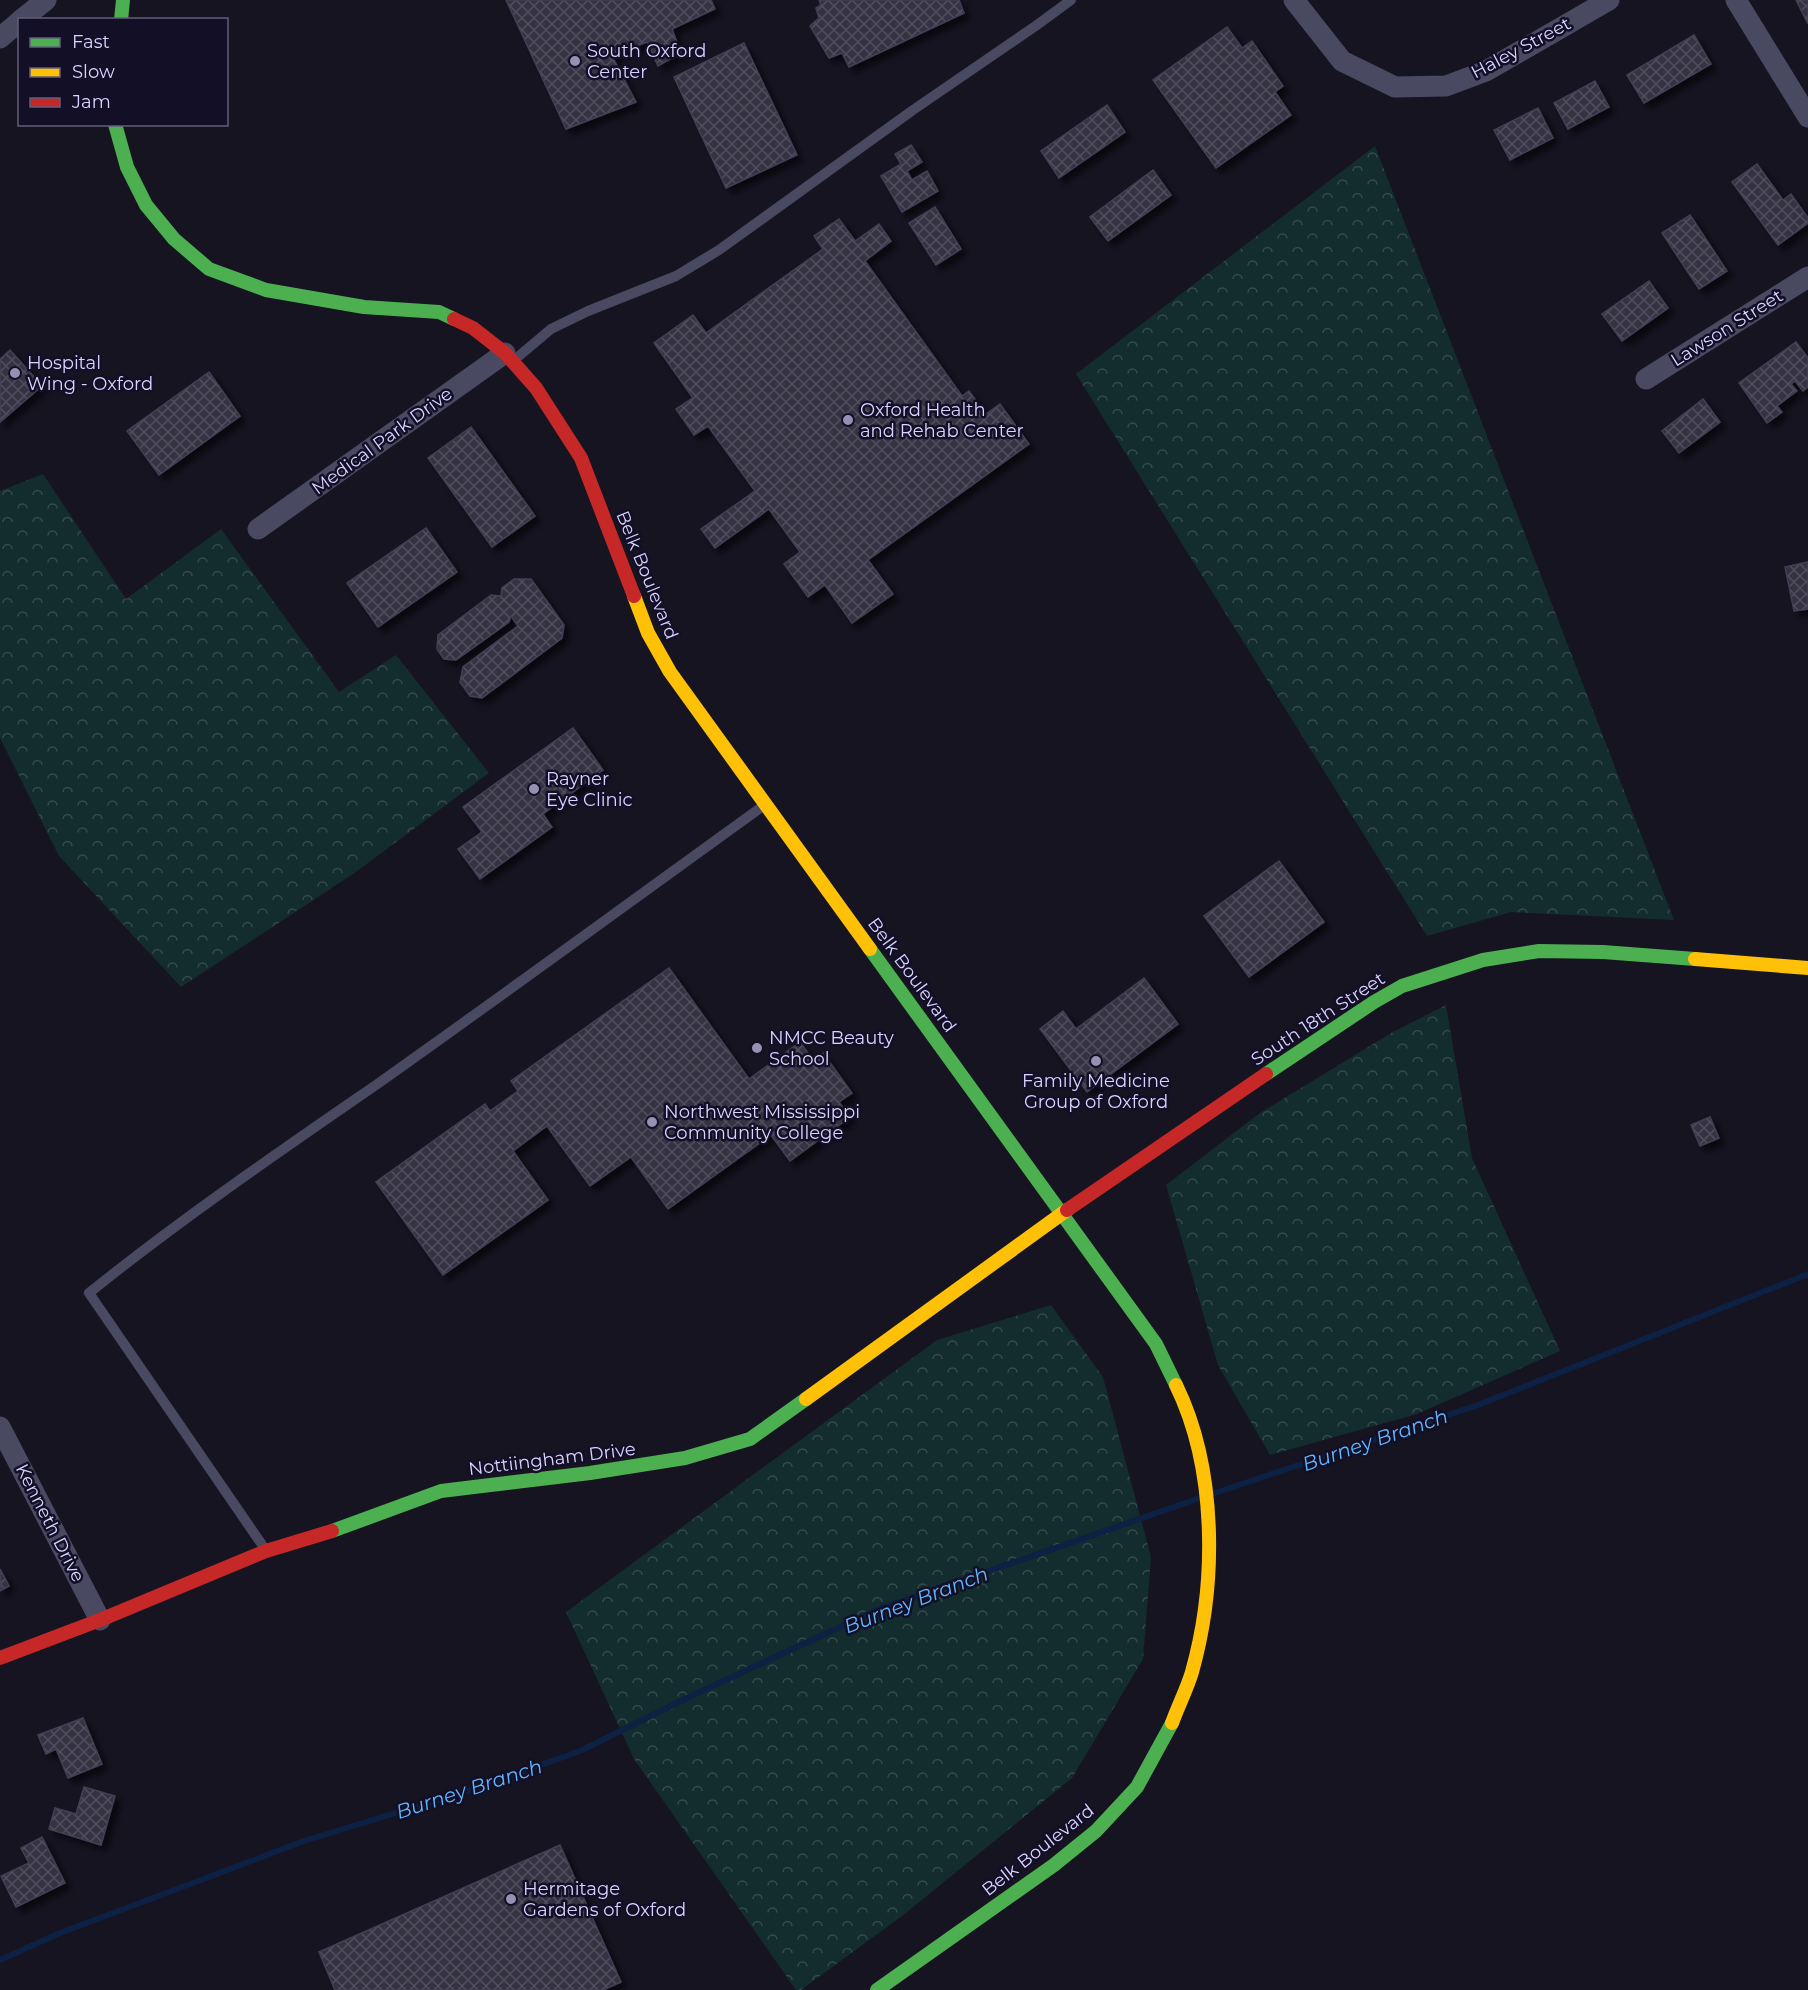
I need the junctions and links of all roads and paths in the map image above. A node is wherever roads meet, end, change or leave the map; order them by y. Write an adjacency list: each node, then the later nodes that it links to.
1 (46, 0): 7 (street)
2 (123, 0): 8 (street)
3 (1071, 0): 14 (lane)
4 (1294, 0): 5 (street, Haley Street)
5 (1609, 0)
6 (1736, 0): 11 (street)
7 (23, 18)
8 (120, 18)
9 (18, 22): 10 (street)
10 (0, 38)
11 (1808, 117)
12 (116, 126): 14 (street, Belk Boulevard)
13 (1808, 277): 15 (street, Lawson Street)
14 (509, 357): 16 (street, Medical Park Drive); 17 (street, Belk Boulevard)
15 (1646, 379)
16 (258, 529)
17 (765, 804): 19 (street, Belk Boulevard); 21 (lane)
18 (1808, 968): 19 (street, South 18th Street)
19 (1063, 1213): 21 (street, Nottiingham Drive); 24 (street, Belk Boulevard)
20 (0, 1427): 22 (street, Kenneth Drive)
21 (266, 1551): 22 (street, Nottiingham Drive)
22 (100, 1620): 23 (street, Nottiingham Drive)
23 (0, 1658)
24 (877, 1990)

